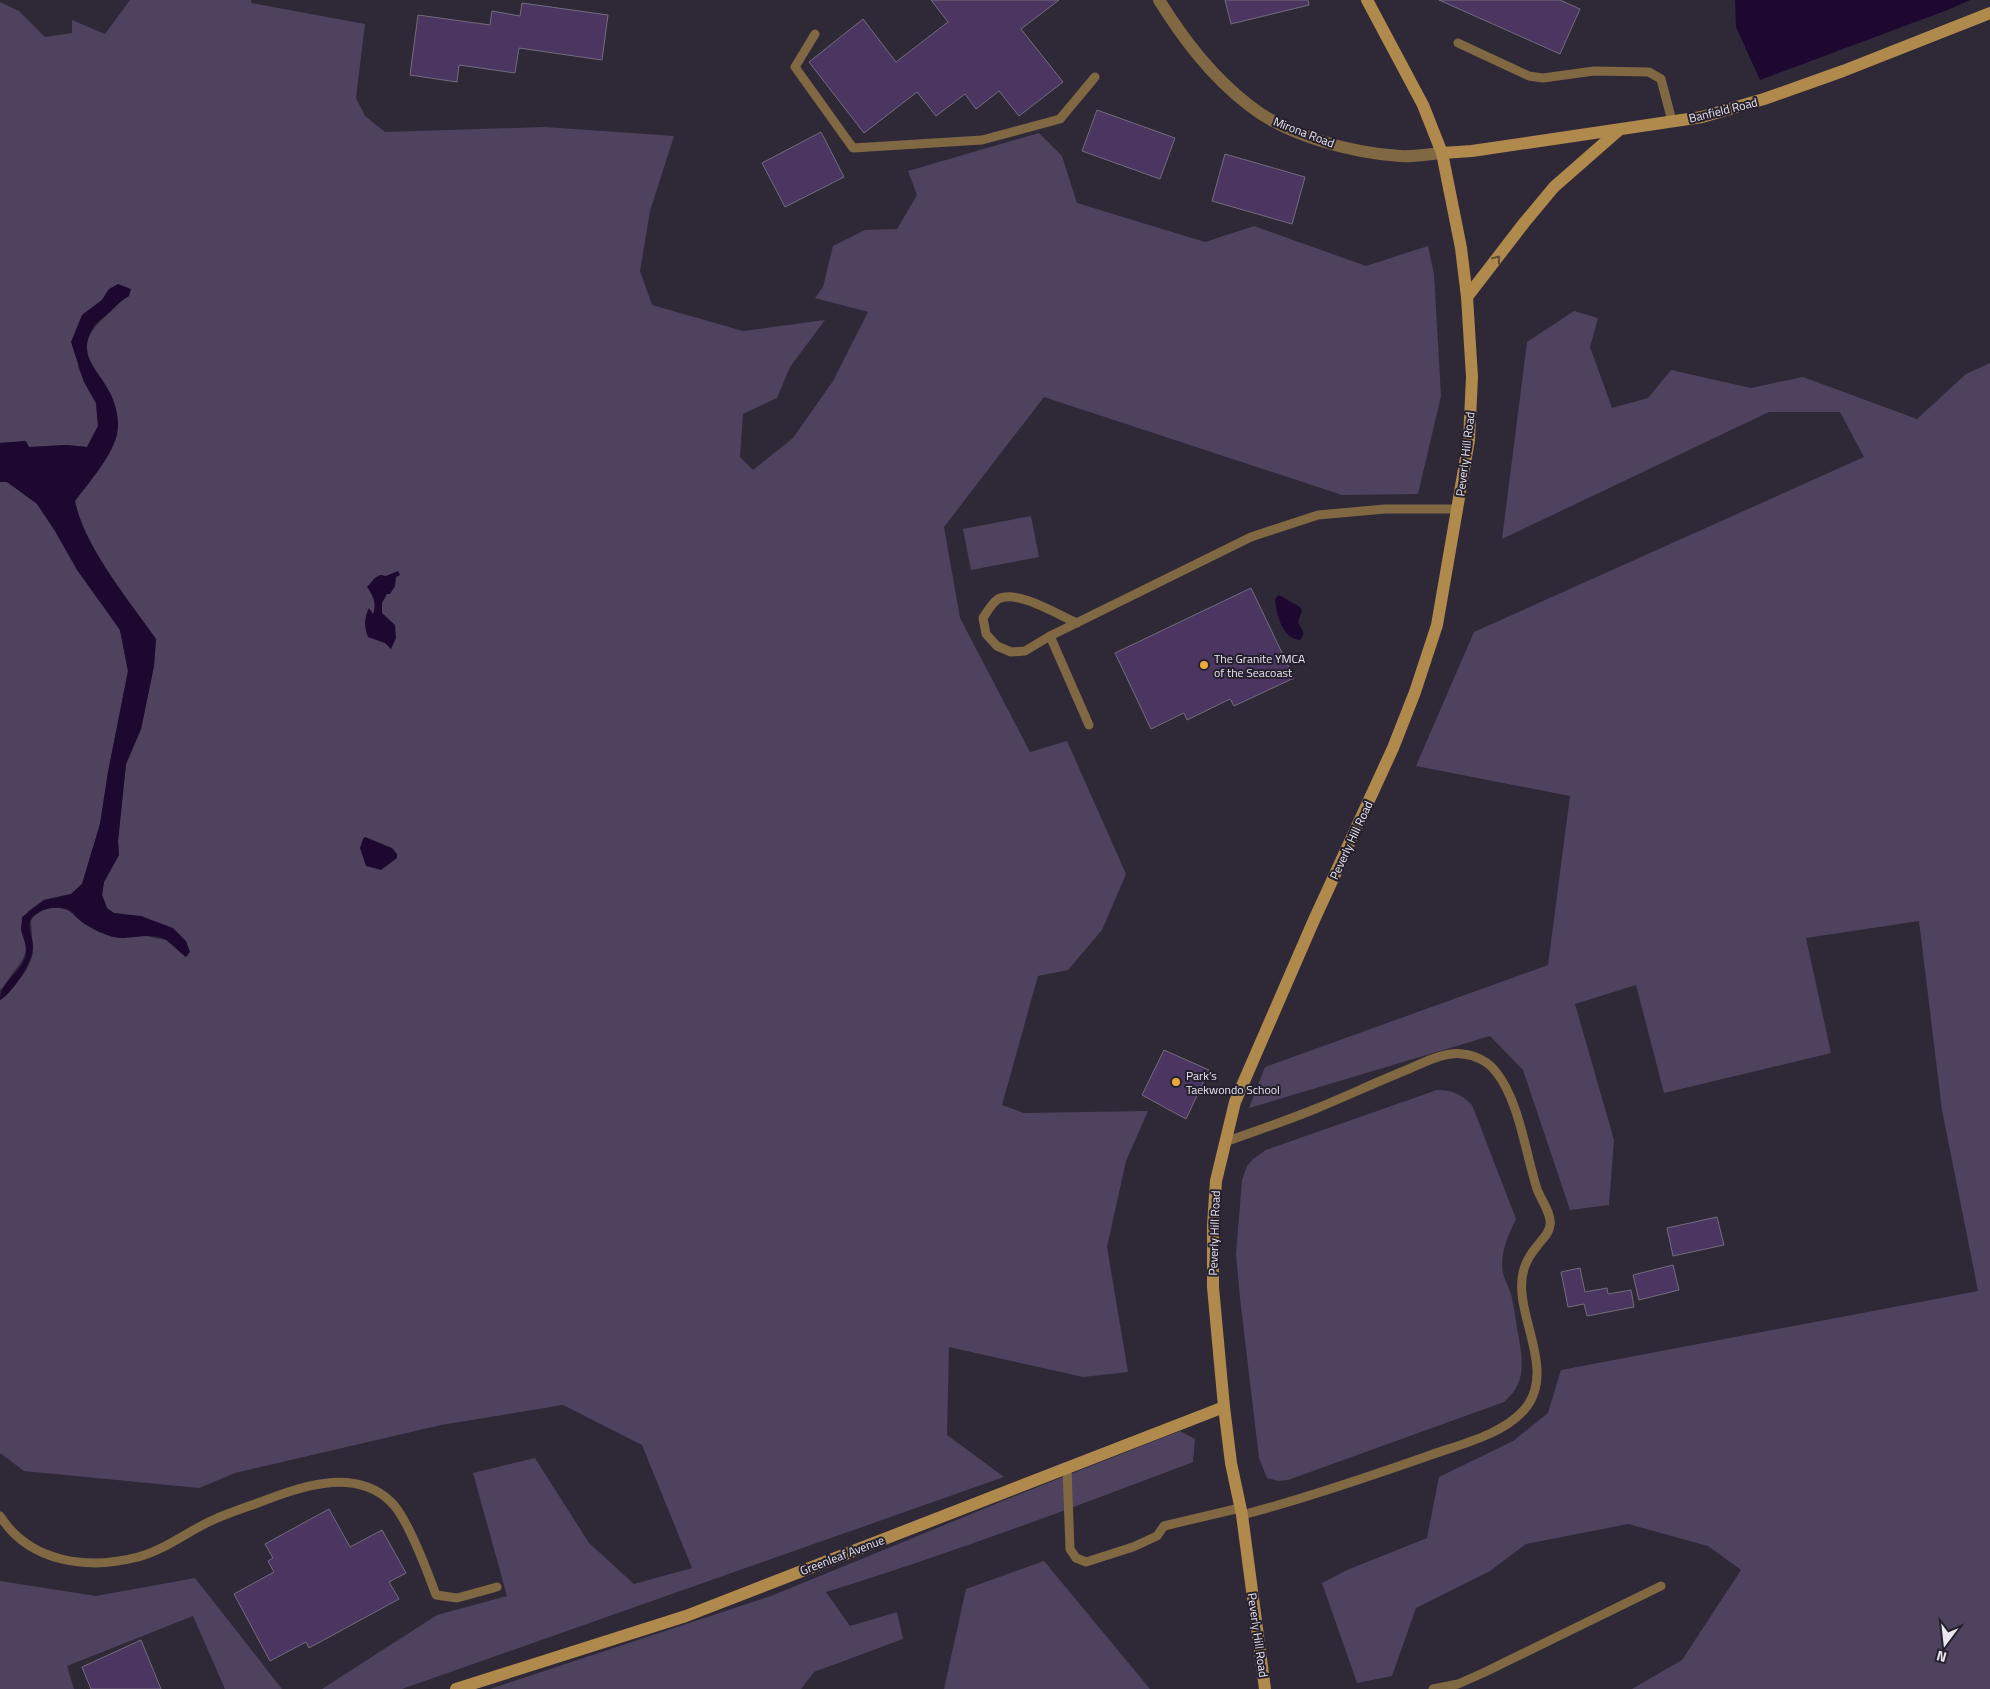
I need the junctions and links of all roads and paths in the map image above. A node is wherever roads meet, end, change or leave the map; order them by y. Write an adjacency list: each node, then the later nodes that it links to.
1 (1159, 0): 9 (street, Mirona Road)
2 (1367, 0): 9 (street, Peverly Hill Road)
3 (1990, 13): 7 (street, Banfield Road)
4 (815, 34): 6 (lane)
5 (1458, 43): 7 (lane)
6 (1095, 77)
7 (1672, 122): 8 (street, Banfield Road)
8 (1620, 130): 9 (street, Banfield Road); 10 (street, one-way to 8)
9 (1442, 153): 10 (street, Peverly Hill Road)
10 (1467, 297): 11 (street, Peverly Hill Road)
11 (1458, 509): 12 (lane); 15 (street, Peverly Hill Road)
12 (1077, 623): 13 (lane); 13 (lane)
13 (1050, 636): 14 (lane)
14 (1089, 725)
15 (1225, 1142): 16 (street, Peverly Hill Road); 18 (lane)
16 (1224, 1407): 17 (street, Greenleaf Avenue); 18 (street, Peverly Hill Road)
17 (1067, 1468): 18 (lane); 22 (street, Greenleaf Avenue)
18 (1241, 1512): 23 (street, Peverly Hill Road)
19 (0, 1516): 21 (lane)
20 (1661, 1586): 24 (lane)
21 (497, 1587)
22 (456, 1689)
23 (1265, 1689)
24 (1433, 1689)

